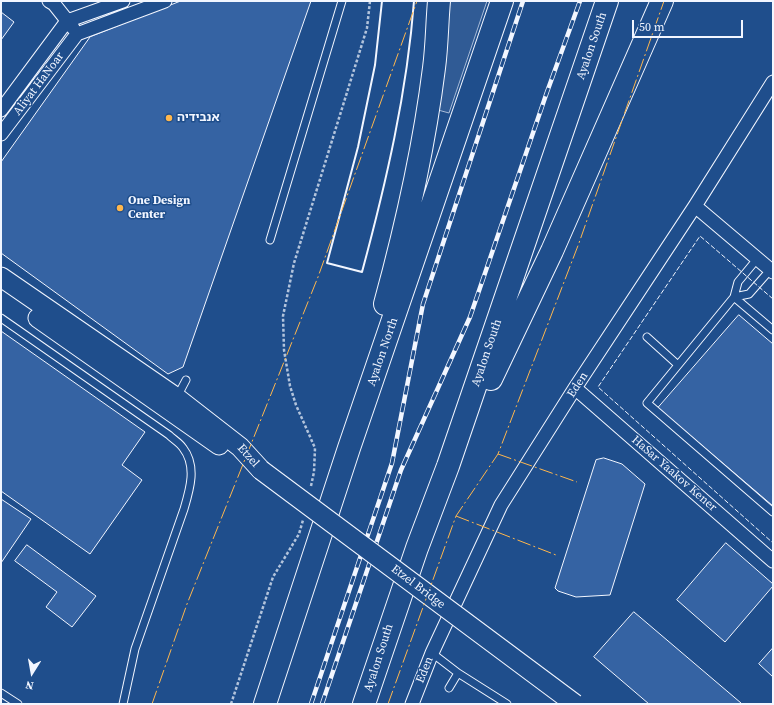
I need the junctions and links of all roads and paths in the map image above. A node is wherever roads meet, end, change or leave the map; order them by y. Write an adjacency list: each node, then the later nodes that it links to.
1 (123, 1): 11 (street)
2 (165, 1): 12 (street)
3 (342, 1): 18 (lane)
4 (370, 1): 33 (path)
5 (439, 1): 34 (highway)
6 (502, 1): 34 (highway, Ayalon North)
7 (607, 1): 31 (highway, Ayalon South)
8 (648, 1): 16 (highway)
9 (662, 1): 16 (highway)
10 (53, 2): 11 (street)
11 (67, 21): 12 (street); 14 (street, Aliyat HaNoar)
12 (77, 34): 15 (street, Aliyat HaNoar)
13 (773, 82): 17 (street, Eden)
14 (1, 110)
15 (1, 134)
16 (593, 160): 31 (highway)
17 (696, 206): 19 (street); 29 (street, Eden)
18 (270, 240)
19 (757, 258): 20 (street); 23 (lane)
20 (772, 271): 23 (lane)
21 (1, 277): 30 (street, Etzel)
22 (1, 292): 30 (street, Etzel)
23 (734, 297): 25 (lane); 27 (lane)
24 (1, 318): 43 (lane)
25 (773, 330)
26 (648, 337): 27 (lane)
27 (678, 365): 35 (lane)
28 (186, 380): 30 (lane)
29 (575, 388): 37 (street, HaSar Yaakov Kener); 38 (street, Eden)
30 (173, 404): 32 (street, Etzel)
31 (448, 466): 46 (highway, Ayalon South)
32 (261, 470): 49 (street, Etzel Bridge, bridge)
33 (310, 488)
34 (333, 496): 45 (highway, Ayalon North)
35 (773, 512)
36 (303, 519): 44 (path)
37 (773, 561)
38 (432, 652): 39 (lane); 47 (street, Eden)
39 (458, 673): 40 (lane); 48 (lane)
40 (449, 688)
41 (1, 692): 42 (lane)
42 (18, 704)
43 (123, 704)
44 (231, 704)
45 (265, 704)
46 (364, 704)
47 (412, 704)
48 (507, 704)
49 (575, 704)

